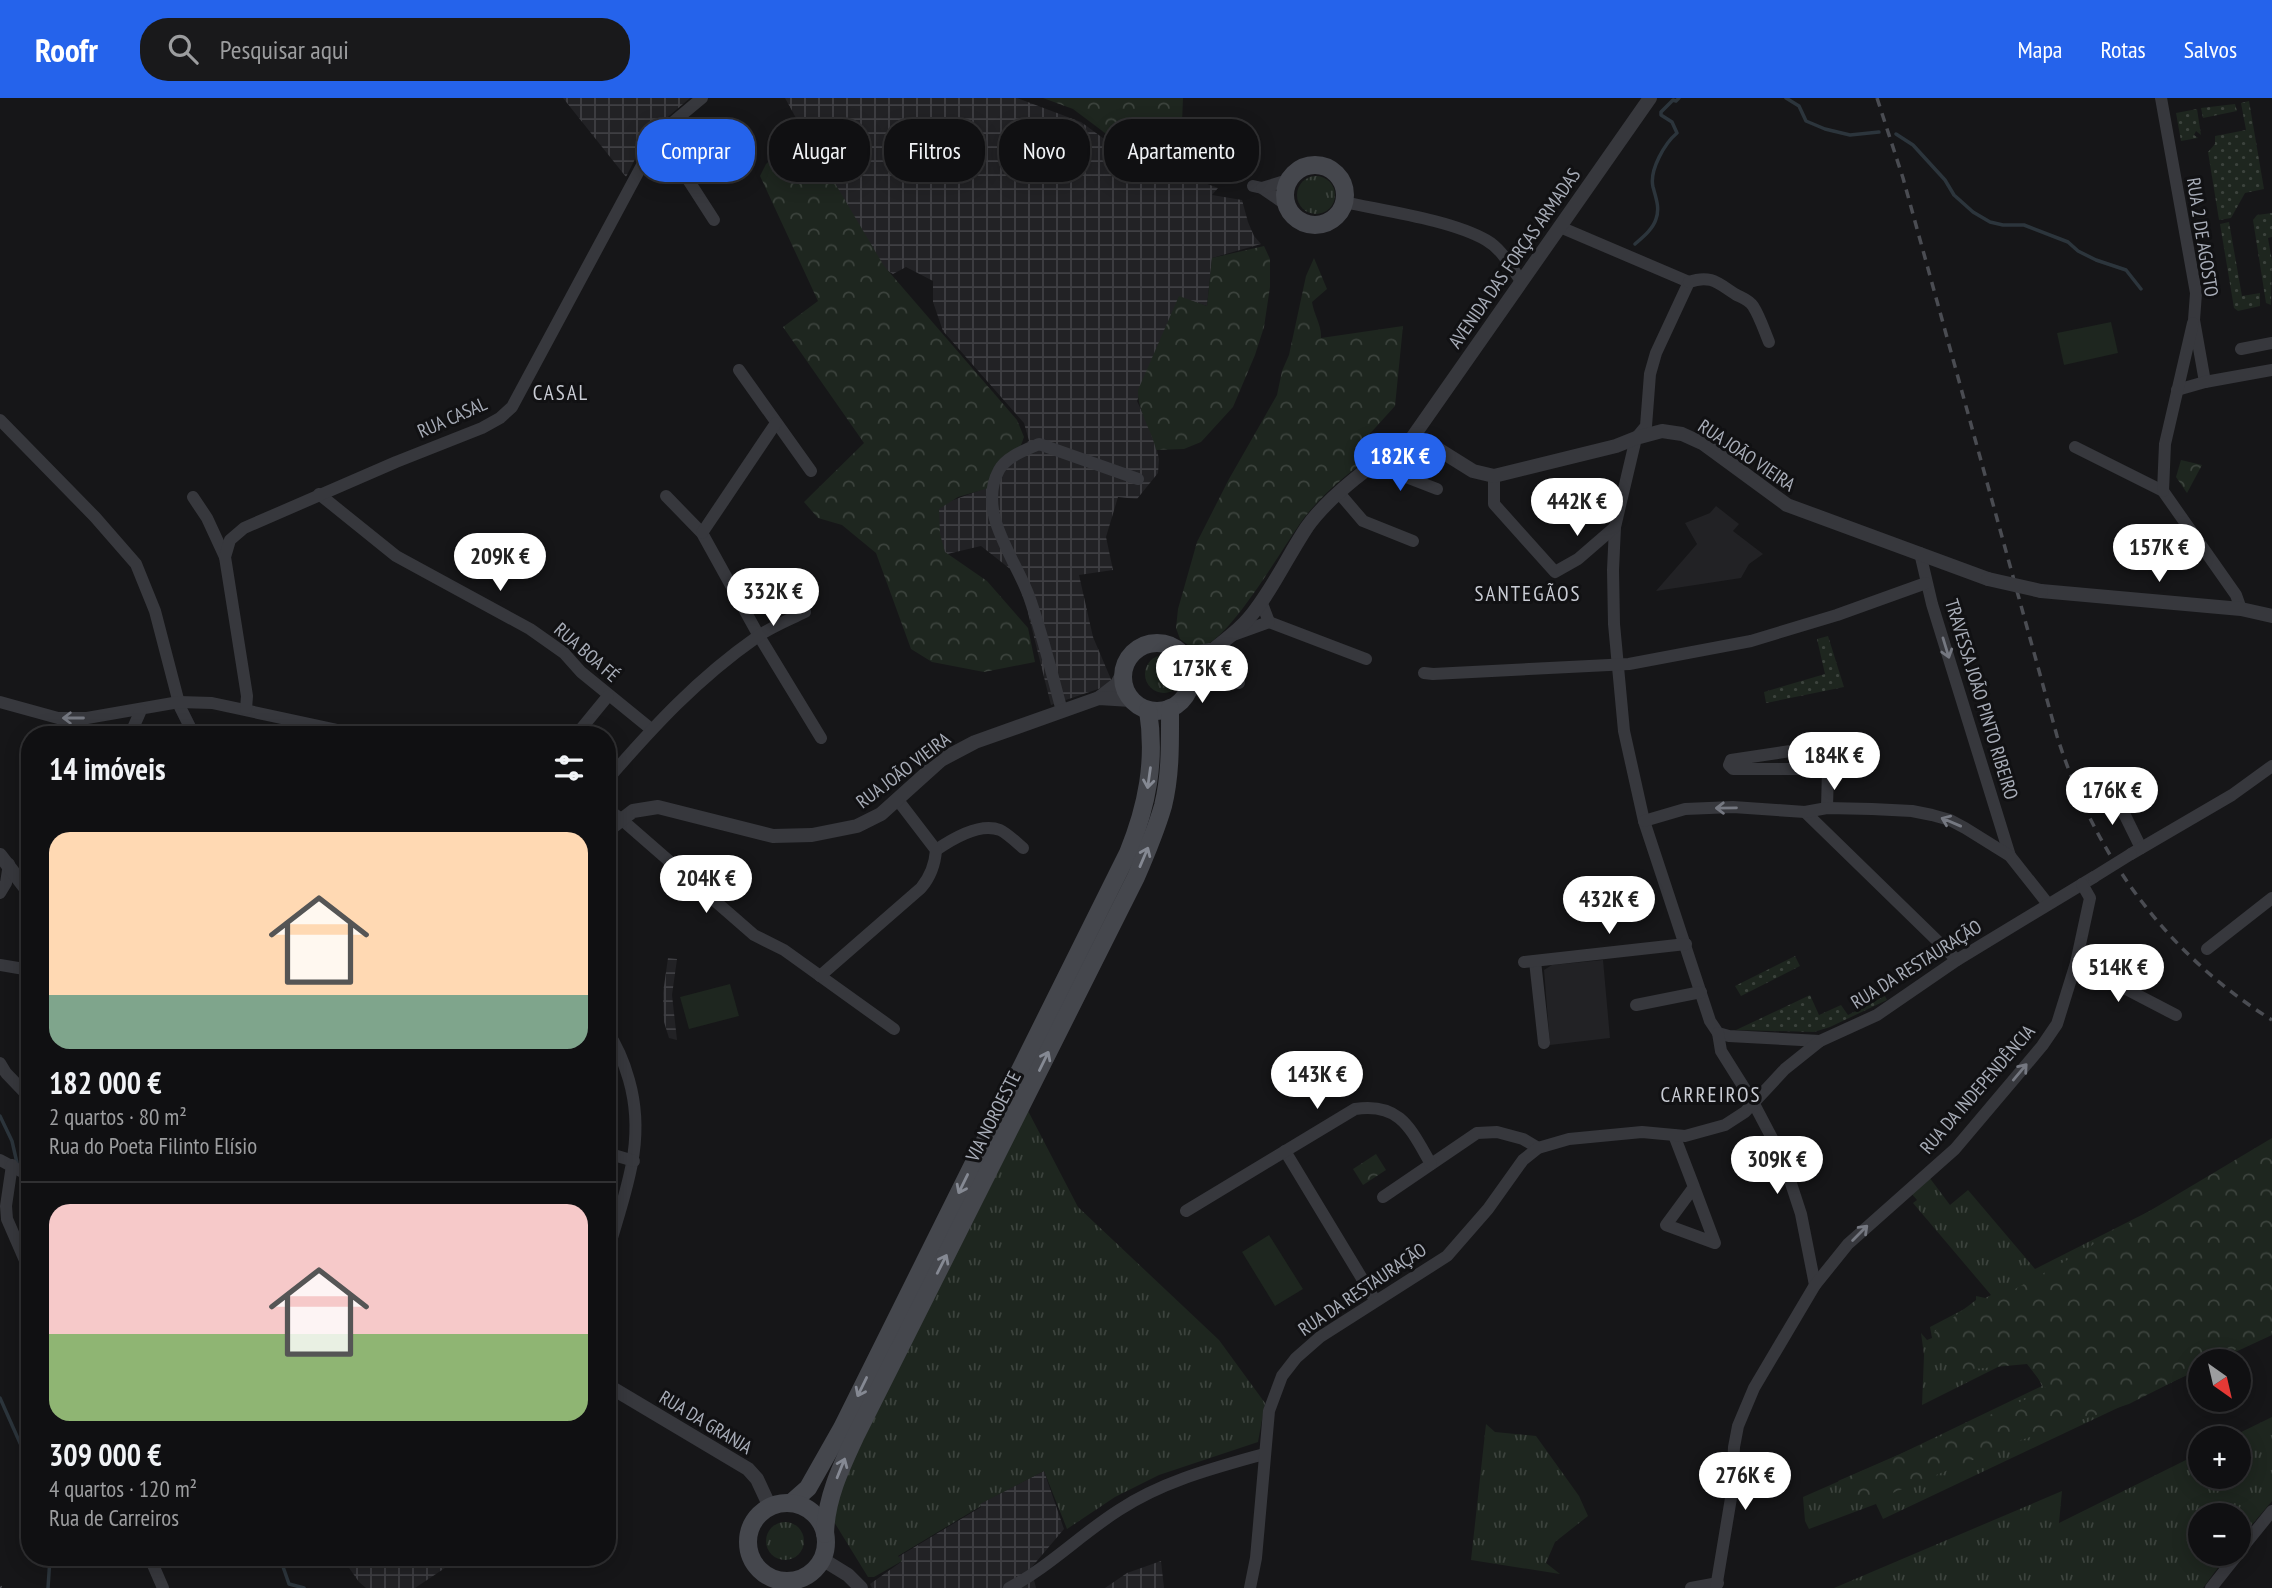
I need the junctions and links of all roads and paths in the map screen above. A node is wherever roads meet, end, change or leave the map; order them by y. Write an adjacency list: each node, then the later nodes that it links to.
1 (702, 98): 4 (street, RUA CASAL)
2 (1650, 98): 11 (street, AVENIDA DAS FORÇAS ARMADAS)
3 (2161, 98): 14 (street, RUA 2 DE AGOSTO)
4 (677, 119)
5 (637, 174): 34 (street, RUA CASAL)
6 (1288, 180): 8 (main road); 9 (main road); 9 (street)
7 (690, 182): 10 (street)
8 (1344, 202): 9 (main road); 12 (street)
9 (1285, 204)
10 (715, 220)
11 (1560, 227): 12 (street, AVENIDA DAS FORÇAS ARMADAS); 13 (street)
12 (1521, 281): 25 (street, AVENIDA DAS FORÇAS ARMADAS)
13 (1689, 282): 15 (street); 24 (street)
14 (2194, 320): 20 (street, RUA 2 DE AGOSTO); 21 (street)
15 (1769, 342)
16 (2272, 344): 17 (street)
17 (2241, 349)
18 (738, 370): 23 (street)
19 (2272, 370): 20 (street)
20 (2205, 382): 21 (street)
21 (2177, 390): 32 (street)
22 (0, 420): 63 (street)
23 (776, 423): 28 (street); 38 (street)
24 (1636, 438): 29 (street, RUA JOÃO VIEIRA); 37 (street); 40 (street, RUA JOÃO VIEIRA)
25 (1410, 440): 27 (street); 29 (street)
26 (2075, 447): 32 (street)
27 (1375, 465): 31 (street); 33 (street)
28 (811, 471)
29 (1494, 476): 37 (street)
30 (1138, 479): 68 (street)
31 (1437, 489)
32 (2163, 491): 44 (street)
33 (1339, 493): 39 (street); 43 (street)
34 (319, 494): 41 (street, RUA CASAL); 59 (street, RUA BOA FÉ)
35 (666, 496): 38 (street)
36 (193, 497): 41 (street)
37 (1615, 527): 53 (street)
38 (702, 533): 49 (street)
39 (1413, 541)
40 (1920, 554): 42 (street, TRAVESSA JOÃO PINTO RIBEIRO); 44 (street, RUA JOÃO VIEIRA, bridge)
41 (225, 557): 65 (street)
42 (1926, 583): 53 (street); 89 (street, TRAVESSA JOÃO PINTO RIBEIRO, one-way to 89)
43 (1261, 601): 47 (street); 48 (street)
44 (2241, 610): 46 (street, RUA JOÃO VIEIRA)
45 (805, 612): 49 (street)
46 (2272, 616)
47 (1269, 622): 48 (street); 52 (street)
48 (1233, 635): 51 (street)
49 (759, 636): 73 (street); 74 (street)
50 (1180, 652): 51 (street); 56 (main road); 57 (main road)
51 (1207, 654): 54 (street); 57 (street)
52 (1366, 659)
53 (1618, 665): 55 (street); 84 (street)
54 (1222, 672): 57 (street); 58 (street)
55 (1424, 673)
56 (1122, 675): 60 (street, RUA JOÃO VIEIRA); 61 (main road)
57 (1190, 680): 64 (main road)
58 (1239, 683)
59 (608, 696): 72 (street); 73 (street, RUA BOA FÉ)
60 (1099, 698): 61 (street, RUA JOÃO VIEIRA); 68 (street, RUA JOÃO VIEIRA)
61 (1131, 699): 67 (main road)
62 (0, 702): 66 (street, one-way to 62)
63 (178, 702): 65 (street); 66 (street); 70 (street)
64 (1170, 708): 67 (main road); 134 (main road, VIA NOROESTE, one-way to 64)
65 (246, 709): 71 (street)
66 (141, 710): 69 (street)
67 (1148, 710): 131 (main road, VIA NOROESTE, one-way to 131)
68 (1062, 711): 79 (street, RUA JOÃO VIEIRA)
69 (134, 726)
70 (190, 726)
71 (316, 726)
72 (583, 726)
73 (651, 729): 76 (street)
74 (821, 738)
75 (1828, 769): 75 (street); 80 (street)
76 (616, 770)
77 (2270, 772): 88 (street, RUA DA RESTAURAÇÃO)
78 (2113, 791): 88 (street)
79 (897, 799): 83 (street, RUA JOÃO VIEIRA); 87 (street)
80 (1827, 808): 81 (street); 89 (street, one-way to 80)
81 (1805, 812): 84 (street, one-way to 84); 98 (street)
82 (616, 815): 83 (street)
83 (621, 819): 85 (street, RUA JOÃO VIEIRA); 102 (street)
84 (1644, 821): 96 (street)
85 (616, 823)
86 (1023, 848): 87 (street)
87 (936, 850): 102 (street)
88 (2136, 851): 92 (street, RUA DA RESTAURAÇÃO, bridge)
89 (2010, 856): 95 (street)
90 (4, 859): 91 (street); 93 (street)
91 (21, 882)
92 (2082, 884): 95 (street, RUA DA RESTAURAÇÃO); 99 (street, RUA DA INDEPENDÊNCIA)
93 (0, 892)
94 (2272, 898): 97 (street)
95 (2048, 904): 98 (street, RUA DA RESTAURAÇÃO)
96 (1686, 944): 103 (street); 109 (street)
97 (2207, 949)
98 (1957, 960): 108 (street, RUA DA RESTAURAÇÃO)
99 (2076, 963): 105 (street); 127 (street, RUA DA INDEPENDÊNCIA, one-way to 99)
100 (0, 965): 101 (street)
101 (21, 968)
102 (820, 976): 106 (street)
103 (1701, 992): 104 (street); 107 (street)
104 (1636, 1005)
105 (2176, 1015)
106 (894, 1028)
107 (1718, 1033): 108 (street); 113 (street)
108 (1820, 1041): 113 (street, RUA DA RESTAURAÇÃO)
109 (1544, 1043)
110 (616, 1046): 118 (street)
111 (0, 1063): 112 (street)
112 (21, 1089)
113 (1753, 1102): 114 (street, RUA DA RESTAURAÇÃO); 127 (street)
114 (1675, 1135): 115 (street, RUA DA RESTAURAÇÃO); 121 (street)
115 (1538, 1148): 120 (street); 128 (street, RUA DA RESTAURAÇÃO)
116 (1285, 1151): 120 (street); 123 (street); 128 (street)
117 (616, 1156): 118 (street)
118 (634, 1161): 125 (street)
119 (6, 1163): 124 (street)
120 (1431, 1164): 122 (street)
121 (1694, 1187): 121 (street)
122 (1383, 1197)
123 (1186, 1211)
124 (4, 1220): 126 (street)
125 (616, 1224)
126 (21, 1254)
127 (1815, 1285): 139 (street, RUA DA INDEPENDÊNCIA)
128 (1375, 1300): 130 (street, RUA DA RESTAURAÇÃO)
129 (616, 1390): 132 (street, RUA DA GRANJA)
130 (1264, 1454): 142 (street); 143 (street, RUA DA RESTAURAÇÃO)
131 (791, 1503): 132 (main road); 134 (main road)
132 (770, 1507): 136 (main road)
133 (2272, 1511): 135 (street)
134 (825, 1534): 136 (main road)
135 (2251, 1538)
136 (822, 1559): 141 (street)
137 (153, 1566): 140 (street)
138 (2228, 1566): 145 (street)
139 (1717, 1585): 144 (street)
140 (163, 1588)
141 (861, 1588)
142 (1009, 1588)
143 (1250, 1588)
144 (1691, 1588)
145 (2211, 1588)

